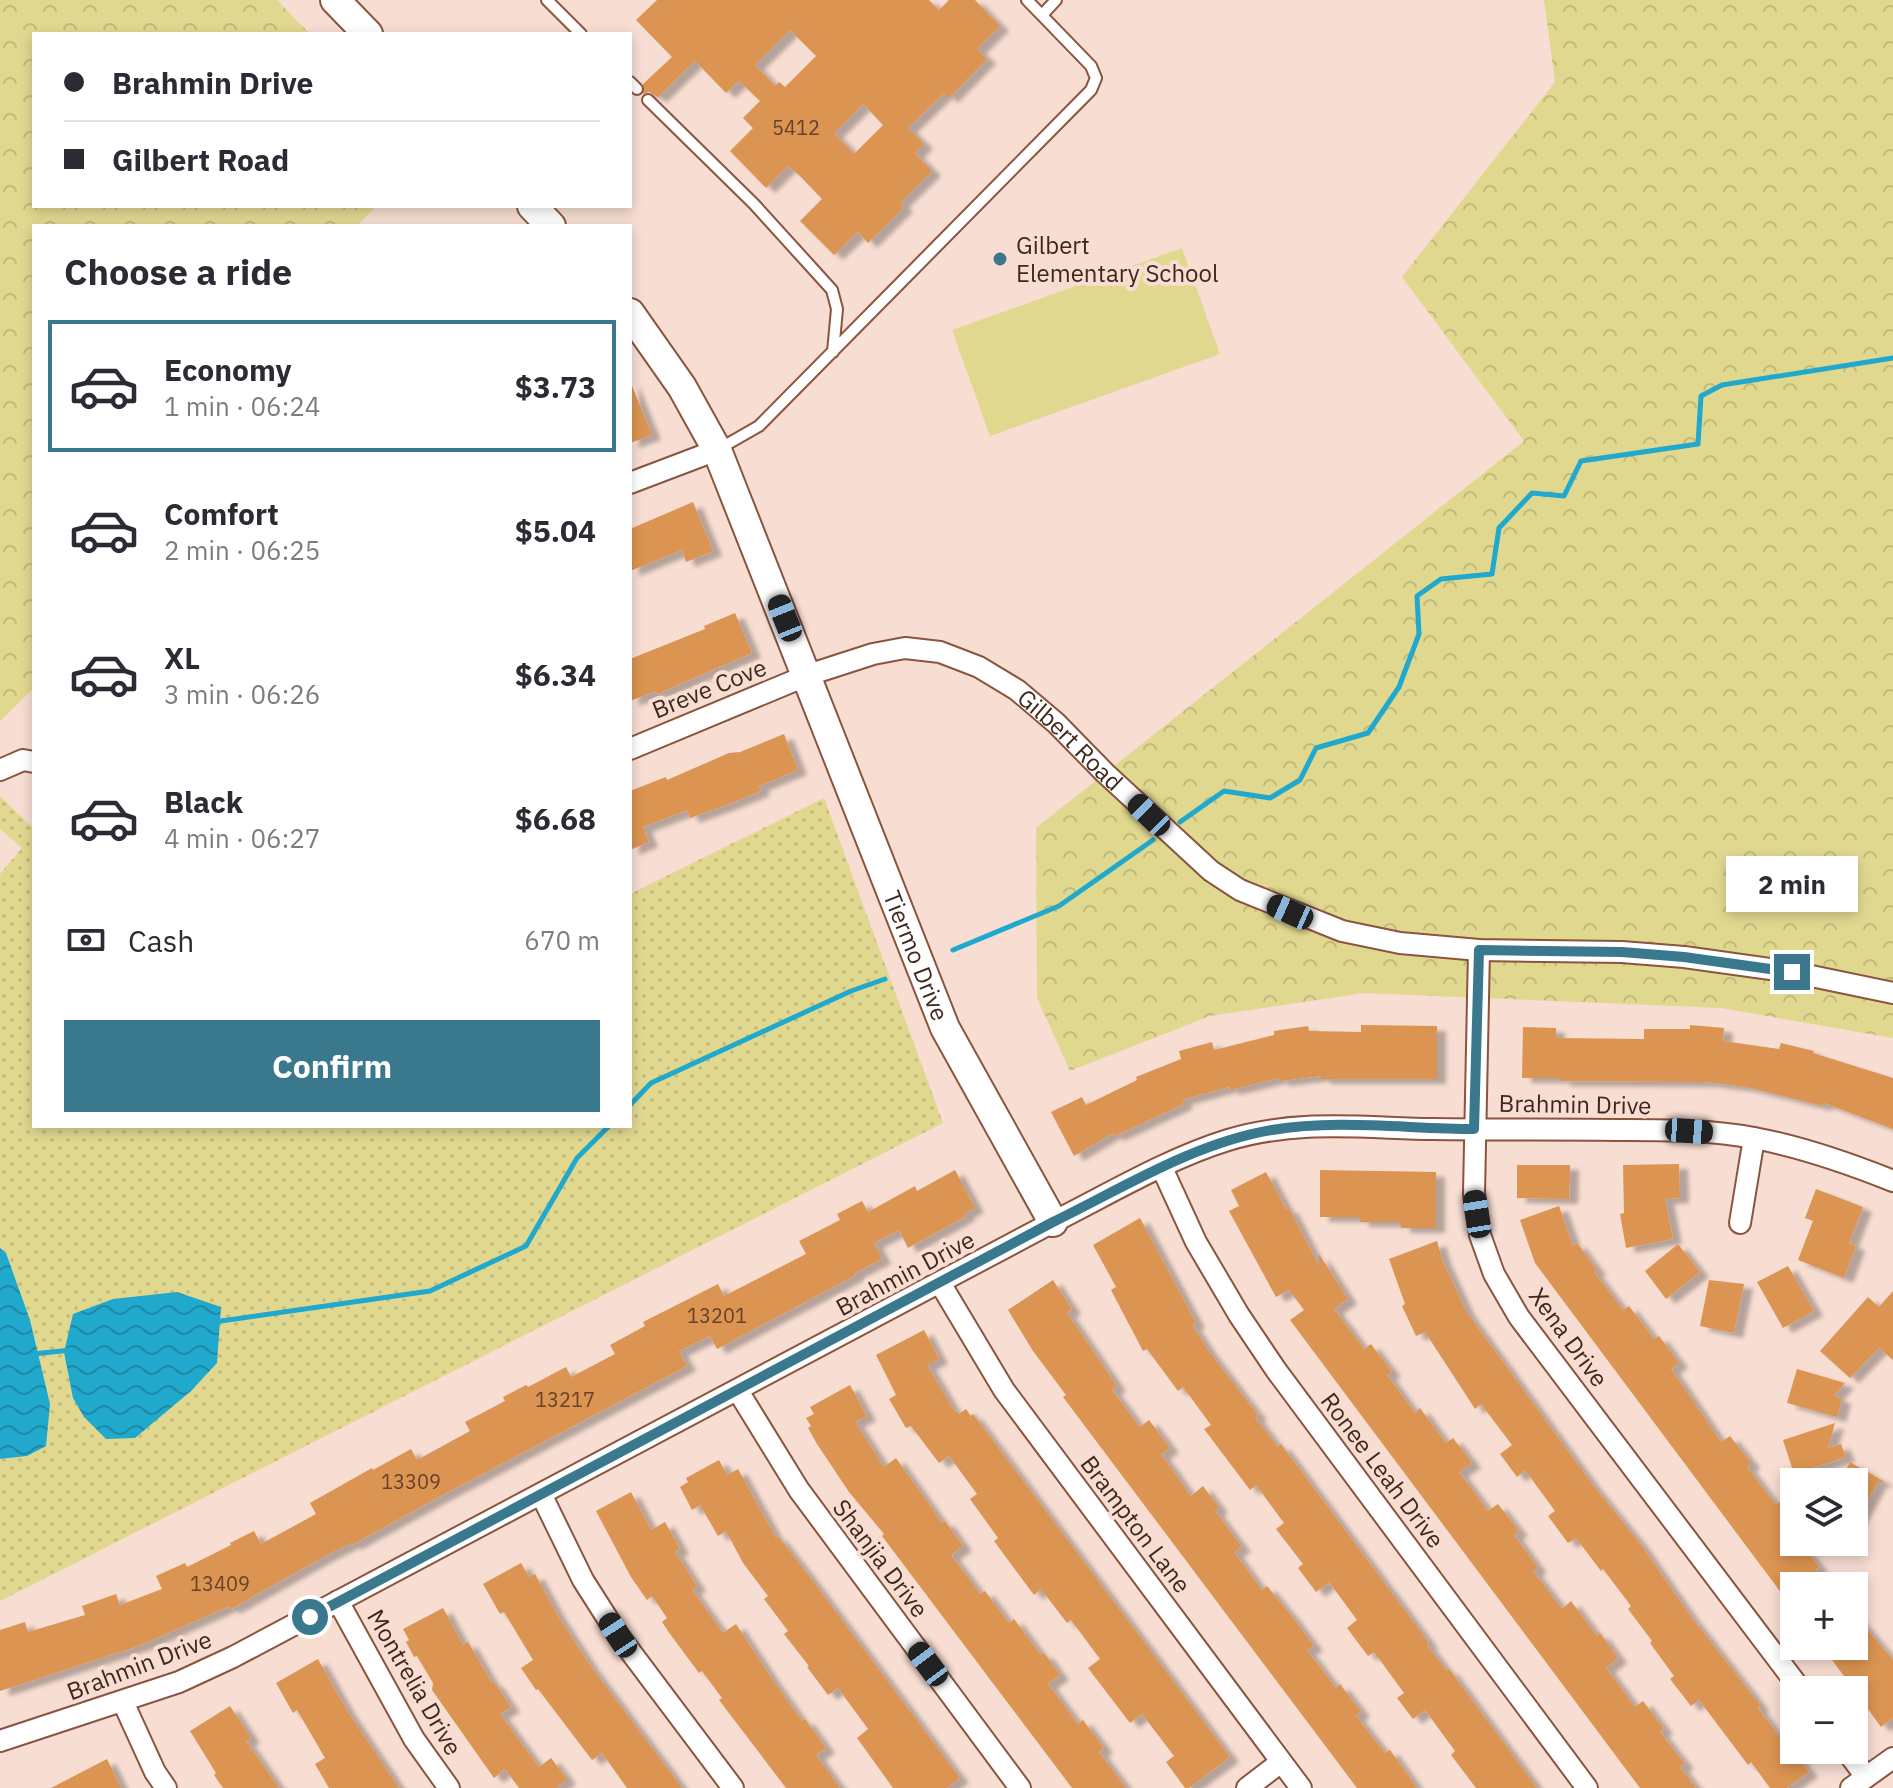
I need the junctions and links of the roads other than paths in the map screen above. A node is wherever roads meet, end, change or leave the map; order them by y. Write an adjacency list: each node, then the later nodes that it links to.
1 (335, 0): 6 (street)
2 (547, 0): 7 (lane)
3 (1027, 0): 5 (lane)
4 (1056, 0): 5 (lane)
5 (1042, 15): 12 (lane)
6 (366, 32)
7 (579, 32)
8 (648, 100): 12 (lane)
9 (534, 208): 10 (street)
10 (549, 224)
11 (632, 316): 13 (street)
12 (833, 352): 13 (lane)
13 (717, 450): 14 (street); 15 (street)
14 (632, 482)
15 (808, 675): 16 (street, Breve Cove); 19 (street, Gilbert Road); 25 (street, Tiermo Drive)
16 (632, 748)
17 (32, 762): 18 (street)
18 (0, 770)
19 (1479, 950): 20 (street, Gilbert Road); 21 (street, Xena Drive)
20 (1893, 993)
21 (1474, 1129): 22 (street, Brahmin Drive); 23 (street, Brahmin Drive); 31 (street, Xena Drive)
22 (1754, 1138): 24 (street, Brahmin Drive); 26 (street)
23 (1162, 1168): 25 (street, Brahmin Drive); 43 (street, Ronee Leah Drive)
24 (1893, 1181)
25 (1053, 1222): 27 (street, Brahmin Drive)
26 (1740, 1223)
27 (940, 1283): 28 (street, Brahmin Drive); 35 (street, Brampton Lane)
28 (738, 1391): 29 (street, Brahmin Drive); 40 (street, Shanjia Drive)
29 (541, 1494): 30 (street, Brahmin Drive); 39 (street)
30 (338, 1601): 32 (street, Brahmin Drive); 38 (street, Montrelia Drive)
31 (1790, 1676)
32 (123, 1702): 33 (street, Brahmin Drive); 37 (street)
33 (0, 1741)
34 (1893, 1758): 36 (street)
35 (1281, 1762): 41 (street); 42 (street, Brampton Lane)
36 (1859, 1782)
37 (166, 1788)
38 (449, 1788)
39 (733, 1788)
40 (1020, 1788)
41 (1247, 1788)
42 (1301, 1788)
43 (1587, 1788)

